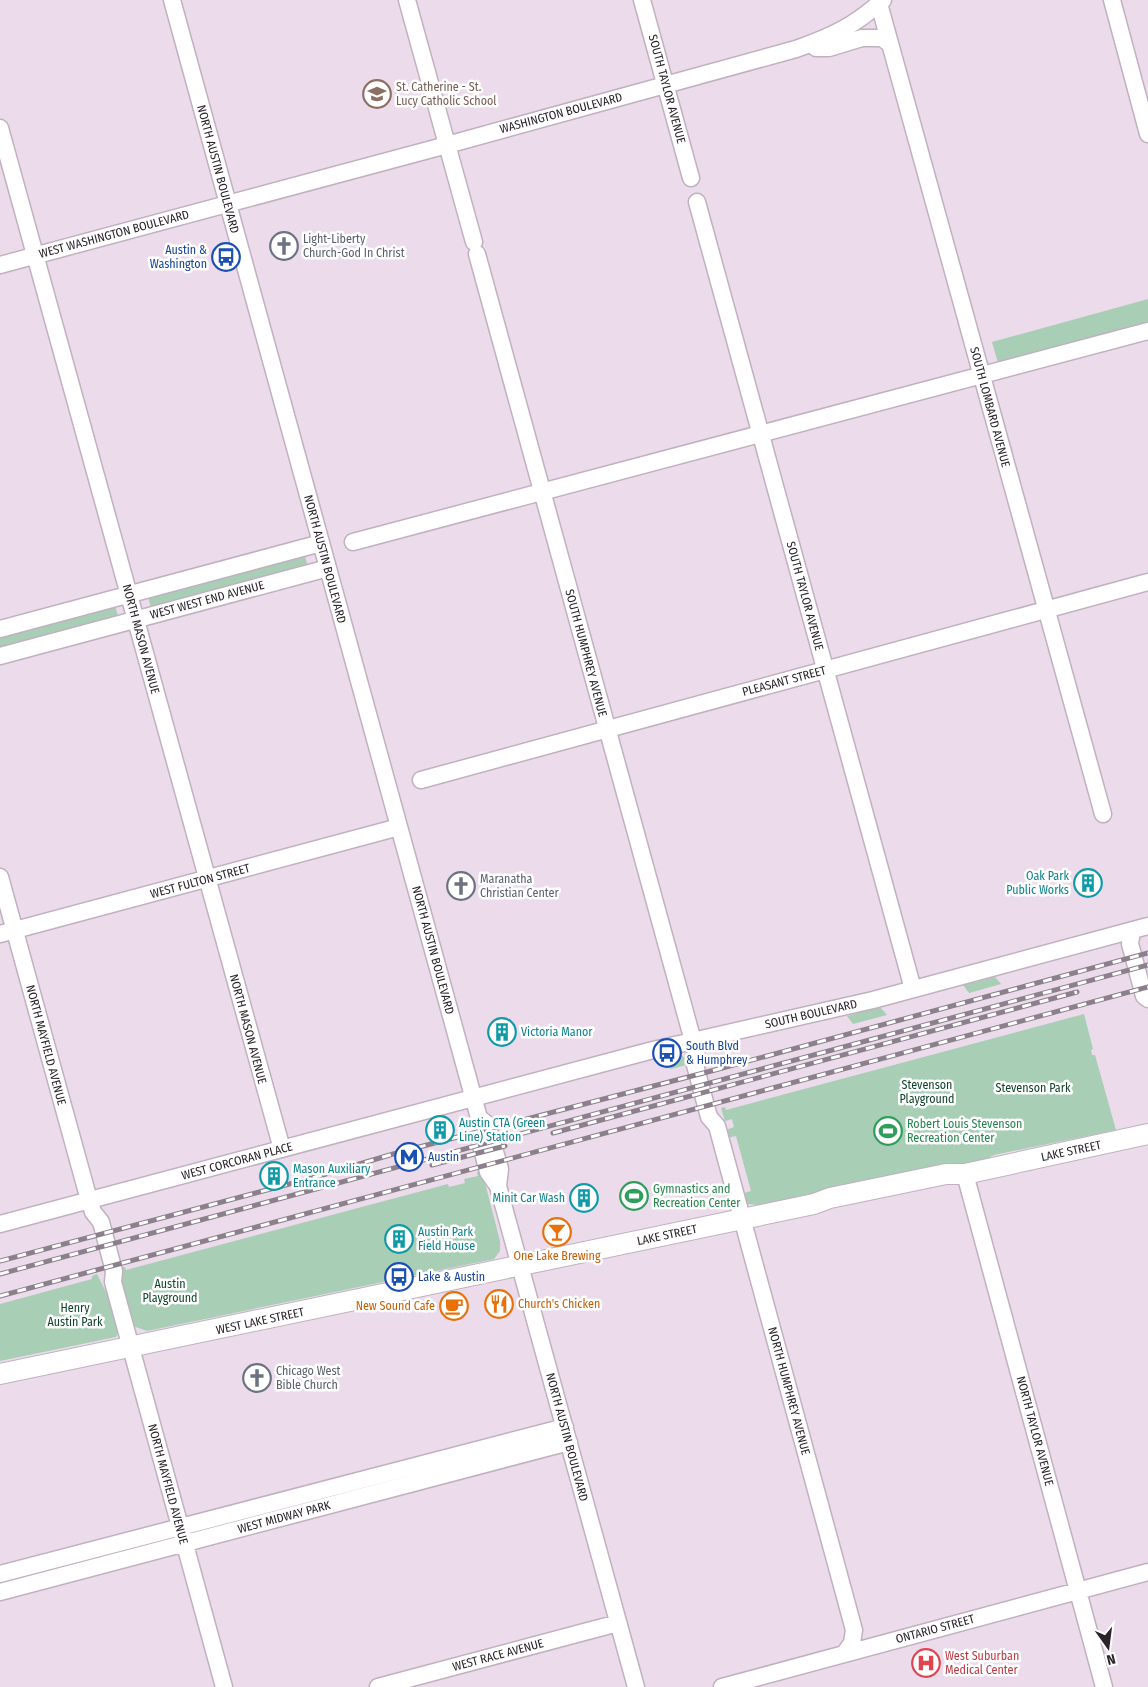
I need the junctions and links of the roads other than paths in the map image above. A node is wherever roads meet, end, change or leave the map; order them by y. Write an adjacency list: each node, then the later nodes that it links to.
1 (172, 0): 14 (street, NORTH AUSTIN BOULEVARD)
2 (407, 0): 11 (street, SOUTH HUMPHREY AVENUE)
3 (642, 0): 8 (street, SOUTH TAYLOR AVENUE)
4 (1112, 0): 10 (street)
5 (880, 1): 6 (street, SOUTH LOMBARD AVENUE); 7 (street, WASHINGTON BOULEVARD)
6 (890, 44): 7 (street); 18 (street, SOUTH LOMBARD AVENUE)
7 (796, 49): 8 (street, WASHINGTON BOULEVARD)
8 (665, 85): 11 (street, WASHINGTON BOULEVARD); 12 (street, SOUTH TAYLOR AVENUE)
9 (0, 128): 15 (street, NORTH MASON AVENUE)
10 (1148, 134)
11 (447, 145): 14 (street, WASHINGTON BOULEVARD); 20 (street, SOUTH HUMPHREY AVENUE)
12 (691, 178)
13 (697, 202): 19 (street, SOUTH TAYLOR AVENUE)
14 (228, 204): 15 (street, WEST WASHINGTON BOULEVARD); 22 (street, NORTH AUSTIN BOULEVARD)
15 (35, 256): 16 (street, WEST WASHINGTON BOULEVARD); 25 (street, NORTH MASON AVENUE)
16 (0, 265)
17 (1148, 330): 18 (street)
18 (981, 375): 19 (street); 26 (street, SOUTH LOMBARD AVENUE)
19 (761, 433): 20 (street); 30 (street, SOUTH TAYLOR AVENUE)
20 (542, 492): 21 (street); 31 (street, SOUTH HUMPHREY AVENUE)
21 (353, 542)
22 (321, 543): 23 (street, NORTH AUSTIN BOULEVARD); 25 (street, WEST WEST END AVENUE)
23 (328, 568): 27 (street, WEST WEST END AVENUE); 34 (street, NORTH AUSTIN BOULEVARD)
24 (1148, 582): 26 (street, PLEASANT STREET)
25 (129, 594): 27 (street, NORTH MASON AVENUE); 28 (street, WEST WEST END AVENUE)
26 (1046, 610): 30 (street, PLEASANT STREET); 33 (street, SOUTH LOMBARD AVENUE)
27 (136, 619): 29 (street, WEST WEST END AVENUE); 36 (street, NORTH MASON AVENUE)
28 (0, 629)
29 (0, 656)
30 (826, 670): 31 (street, PLEASANT STREET); 40 (street, SOUTH TAYLOR AVENUE)
31 (607, 730): 32 (street, PLEASANT STREET); 42 (street, SOUTH HUMPHREY AVENUE)
32 (421, 780)
33 (1102, 814)
34 (399, 826): 36 (street, WEST FULTON STREET); 43 (street, NORTH AUSTIN BOULEVARD)
35 (0, 877): 38 (street, NORTH MAYFIELD AVENUE)
36 (207, 879): 38 (street, WEST FULTON STREET); 45 (street, NORTH MASON AVENUE)
37 (1140, 928): 39 (street); 40 (street, SOUTH BOULEVARD); 41 (street)
38 (7, 932): 47 (street, NORTH MAYFIELD AVENUE)
39 (1148, 969)
40 (913, 989): 42 (street, SOUTH BOULEVARD)
41 (1148, 999)
42 (694, 1047): 43 (street, SOUTH BOULEVARD); 48 (street, NORTH HUMPHREY AVENUE)
43 (474, 1098): 45 (street, WEST CORCORAN PLACE); 50 (street, NORTH AUSTIN BOULEVARD)
44 (1148, 1134): 46 (main road, LAKE STREET)
45 (282, 1149): 47 (street, WEST CORCORAN PLACE)
46 (965, 1174): 48 (main road, LAKE STREET); 58 (street, NORTH TAYLOR AVENUE)
47 (91, 1206): 49 (street, WEST CORCORAN PLACE); 51 (street, NORTH MAYFIELD AVENUE)
48 (742, 1219): 50 (main road, LAKE STREET); 61 (street, NORTH HUMPHREY AVENUE)
49 (0, 1224)
50 (520, 1266): 51 (main road, WEST LAKE STREET); 53 (street, NORTH AUSTIN BOULEVARD)
51 (131, 1347): 52 (main road, WEST LAKE STREET); 54 (street, NORTH MAYFIELD AVENUE)
52 (0, 1374)
53 (566, 1435): 54 (street, WEST MIDWAY PARK); 55 (street, WEST MIDWAY PARK); 60 (street, NORTH AUSTIN BOULEVARD)
54 (180, 1528): 55 (street, NORTH MAYFIELD AVENUE); 57 (street, WEST MIDWAY PARK)
55 (184, 1544): 59 (street, WEST MIDWAY PARK); 62 (street, NORTH MAYFIELD AVENUE)
56 (1148, 1572): 58 (street, ONTARIO STREET)
57 (0, 1574)
58 (1078, 1591): 61 (street, ONTARIO STREET); 66 (street, NORTH TAYLOR AVENUE)
59 (0, 1592)
60 (618, 1623): 63 (street, WEST RACE AVENUE); 64 (street, NORTH AUSTIN BOULEVARD)
61 (844, 1654): 65 (street, ONTARIO STREET)
62 (224, 1687)
63 (378, 1687)
64 (636, 1687)
65 (722, 1687)
66 (1104, 1687)

